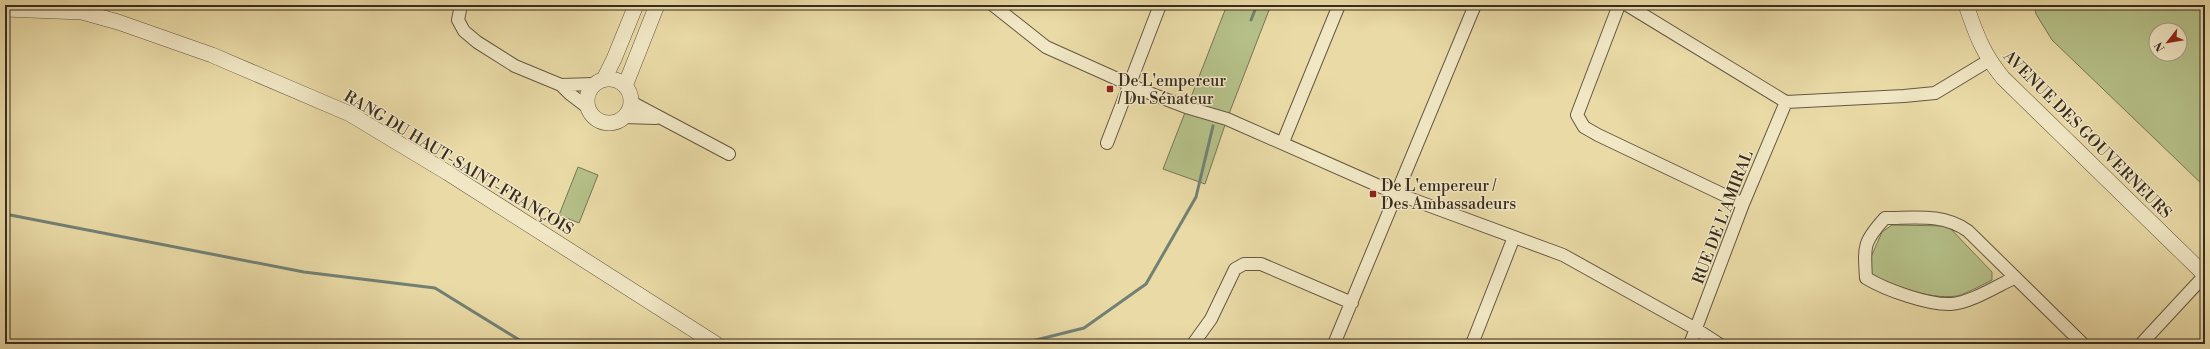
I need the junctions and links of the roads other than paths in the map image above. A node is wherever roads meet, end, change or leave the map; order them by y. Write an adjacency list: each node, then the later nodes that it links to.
1 (461, 5): 15 (street)
2 (636, 5): 13 (street)
3 (657, 5): 16 (street)
4 (993, 5): 14 (street)
5 (1160, 5): 14 (street)
6 (1339, 5): 22 (street)
7 (1475, 5): 25 (street)
8 (1619, 5): 26 (street)
9 (1627, 5): 18 (street)
10 (1966, 5): 12 (street, AVENUE DES GOUVERNEURS)
11 (5, 9): 32 (street, RANG DU HAUT-SAINT-FRANÇOIS)
12 (1988, 61): 18 (street); 28 (street, AVENUE DES GOUVERNEURS)
13 (599, 82): 15 (street); 16 (street); 19 (street)
14 (1129, 83): 22 (street); 23 (street)
15 (561, 85): 19 (street)
16 (625, 86): 17 (street)
17 (631, 102): 20 (street); 21 (street)
18 (1786, 102): 26 (street, RUE DE L'AMIRAL)
19 (587, 107): 20 (street)
20 (624, 118): 21 (street)
21 (658, 118): 24 (street)
22 (1283, 142): 25 (street)
23 (1107, 143)
24 (729, 154)
25 (1395, 193): 27 (street); 30 (street)
26 (1743, 204): 31 (street, RUE DE L'AMIRAL)
27 (1514, 237): 31 (street); 35 (street)
28 (2205, 275): 39 (street)
29 (2014, 278): 29 (street); 38 (street)
30 (1352, 304): 33 (street); 34 (street)
31 (1696, 329): 36 (street, RUE DE L'AMIRAL); 37 (street)
32 (716, 344)
33 (1193, 344)
34 (1334, 344)
35 (1472, 344)
36 (1690, 344)
37 (1720, 344)
38 (2083, 344)
39 (2141, 344)

